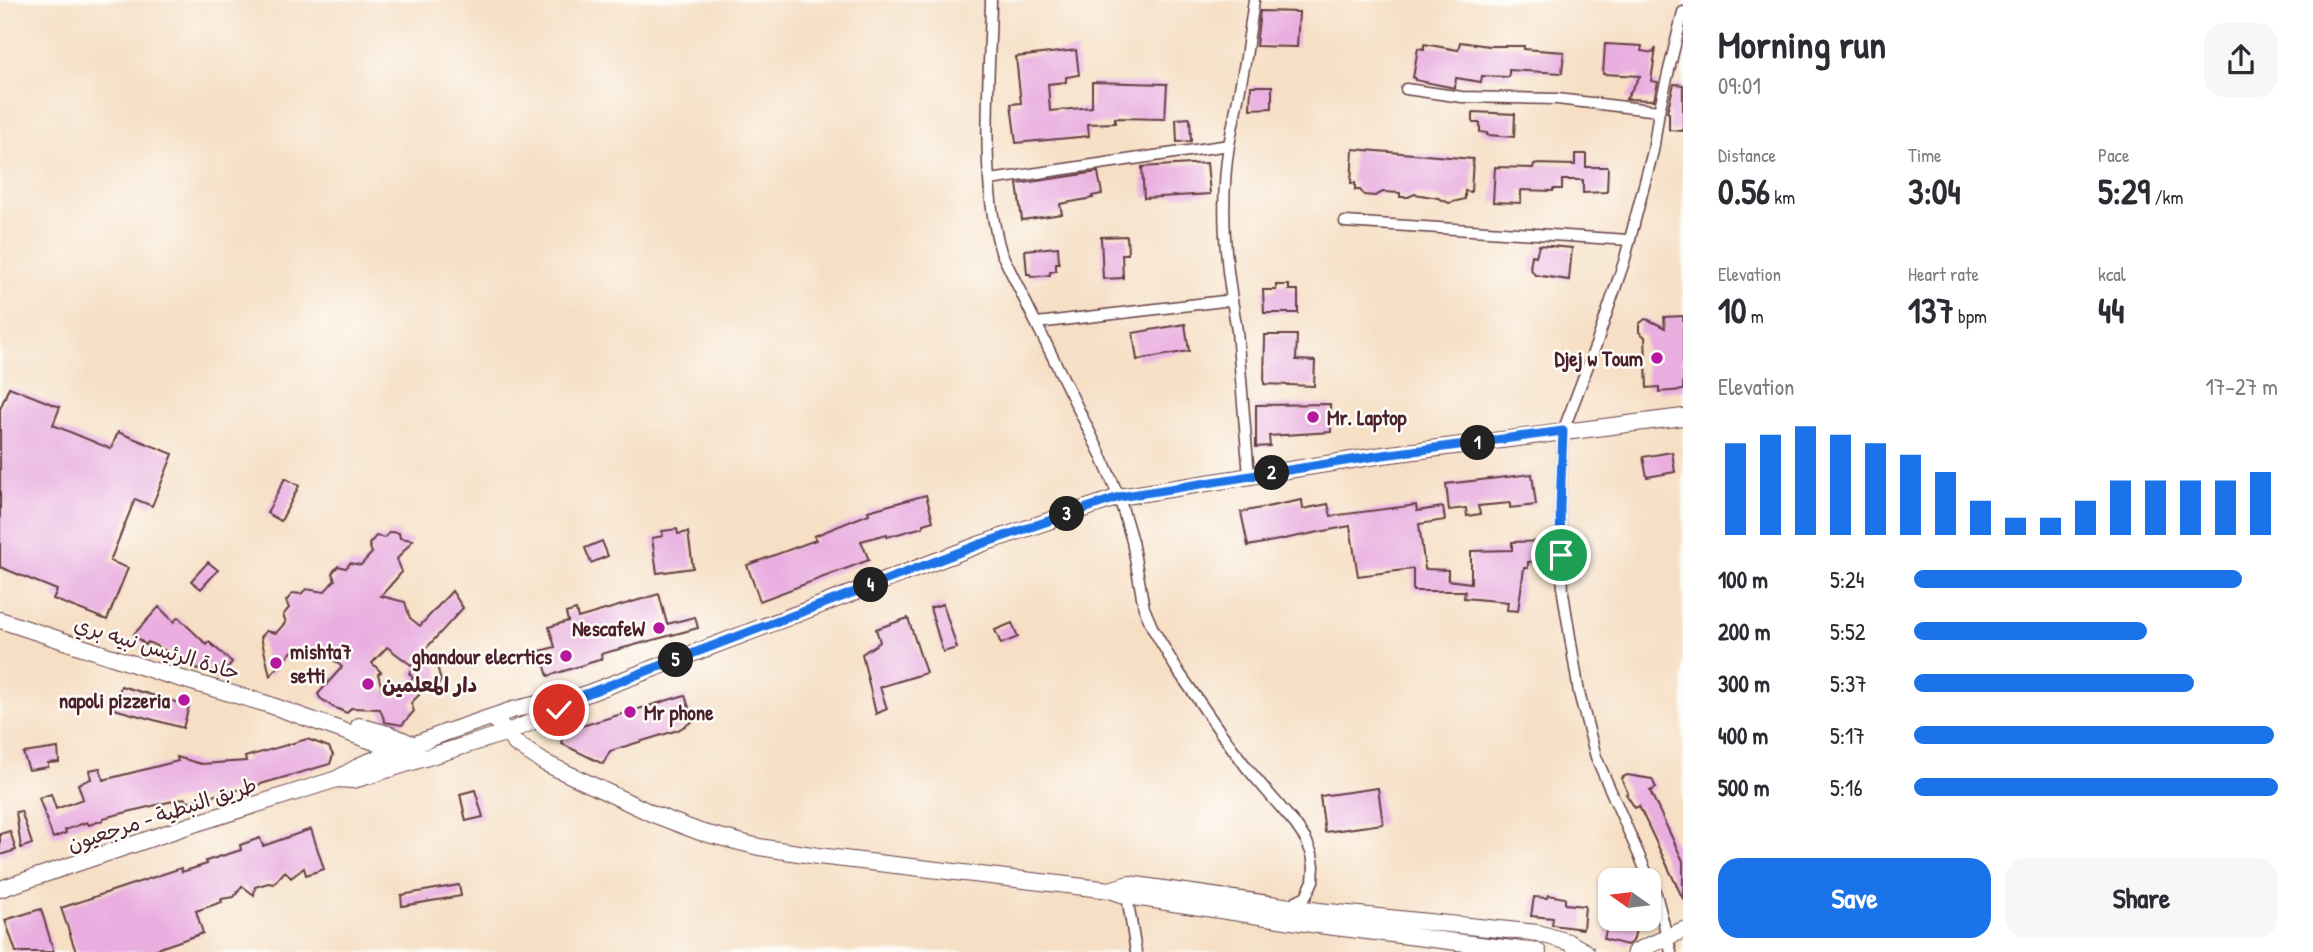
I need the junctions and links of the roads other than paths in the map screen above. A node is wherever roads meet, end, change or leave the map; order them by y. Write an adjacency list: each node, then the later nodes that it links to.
1 (991, 0): 7 (street)
2 (1254, 0): 6 (street)
3 (1683, 12): 5 (street)
4 (1406, 89): 5 (street)
5 (1659, 111): 9 (street)
6 (1229, 145): 7 (street); 10 (street)
7 (990, 180): 11 (street)
8 (1345, 222): 9 (street)
9 (1629, 240): 13 (street)
10 (1231, 300): 11 (street); 14 (street)
11 (1037, 323): 15 (street)
12 (1683, 416): 13 (main road, طريق النبطية - مرجعيون)
13 (1563, 431): 14 (main road, طريق النبطية - مرجعيون); 27 (street)
14 (1249, 475): 15 (main road, طريق النبطية - مرجعيون)
15 (1119, 497): 17 (main road, طريق النبطية - مرجعيون); 23 (street)
16 (0, 620): 20 (main road, جادة الرئيس نبيه بري)
17 (573, 699): 18 (main road, طريق النبطية - مرجعيون); 19 (main road, طريق النبطية - مرجعيون)
18 (493, 717): 19 (main road); 20 (main road, طريق النبطية - مرجعيون)
19 (505, 733): 20 (main road, طريق النبطية - مرجعيون); 22 (main road)
20 (417, 753): 21 (main road, طريق النبطية - مرجعيون)
21 (0, 890)
22 (1128, 890): 24 (main road); 29 (street)
23 (1306, 897): 24 (street); 25 (street)
24 (1290, 914): 25 (main road)
25 (1318, 918): 26 (main road); 28 (main road)
26 (1530, 932): 28 (main road); 30 (main road)
27 (1674, 939): 31 (main road)
28 (1530, 951)
29 (1136, 952)
30 (1585, 952)
31 (1635, 952)

